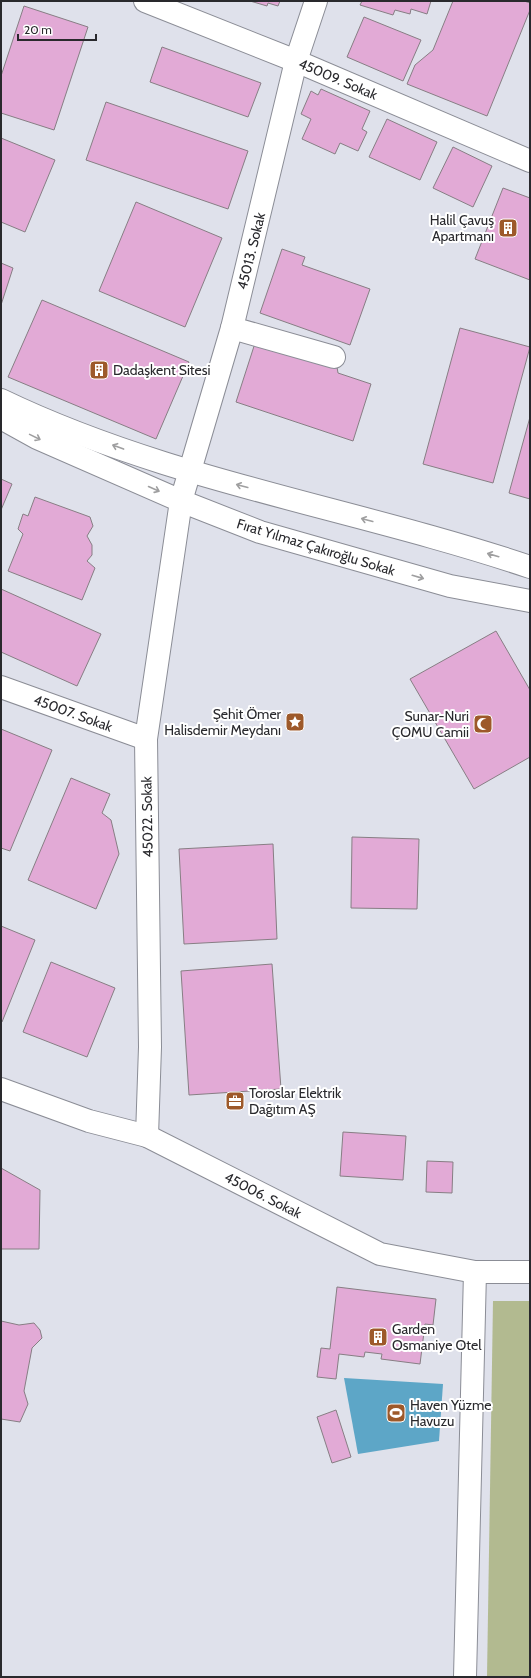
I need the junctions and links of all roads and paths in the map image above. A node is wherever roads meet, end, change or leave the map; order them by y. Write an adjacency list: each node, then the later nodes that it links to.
1 (145, 1): 3 (street, 45009. Sokak)
2 (316, 1): 3 (street, 45013. Sokak)
3 (296, 61): 4 (street, 45009. Sokak); 5 (street, 45013. Sokak)
4 (530, 161)
5 (232, 328): 6 (street); 9 (street, 45013. Sokak)
6 (334, 357)
7 (1, 400): 9 (street, one-way to 7)
8 (1, 418): 10 (street, Fırat Yılmaz Çakıroğlu Sokak, one-way to 10)
9 (189, 472): 10 (street, 45013. Sokak); 11 (street, one-way to 9)
10 (181, 501): 12 (street, Fırat Yılmaz Çakıroğlu Sokak, one-way to 12); 14 (street, 45022. Sokak)
11 (530, 566)
12 (530, 601)
13 (1, 687): 14 (street, 45007. Sokak)
14 (146, 740): 16 (street, 45022. Sokak)
15 (1, 1089): 16 (street, 45006. Sokak)
16 (147, 1136): 17 (street, 45006. Sokak)
17 (475, 1272): 18 (street, 45006. Sokak); 19 (street)
18 (530, 1272)
19 (465, 1677)

